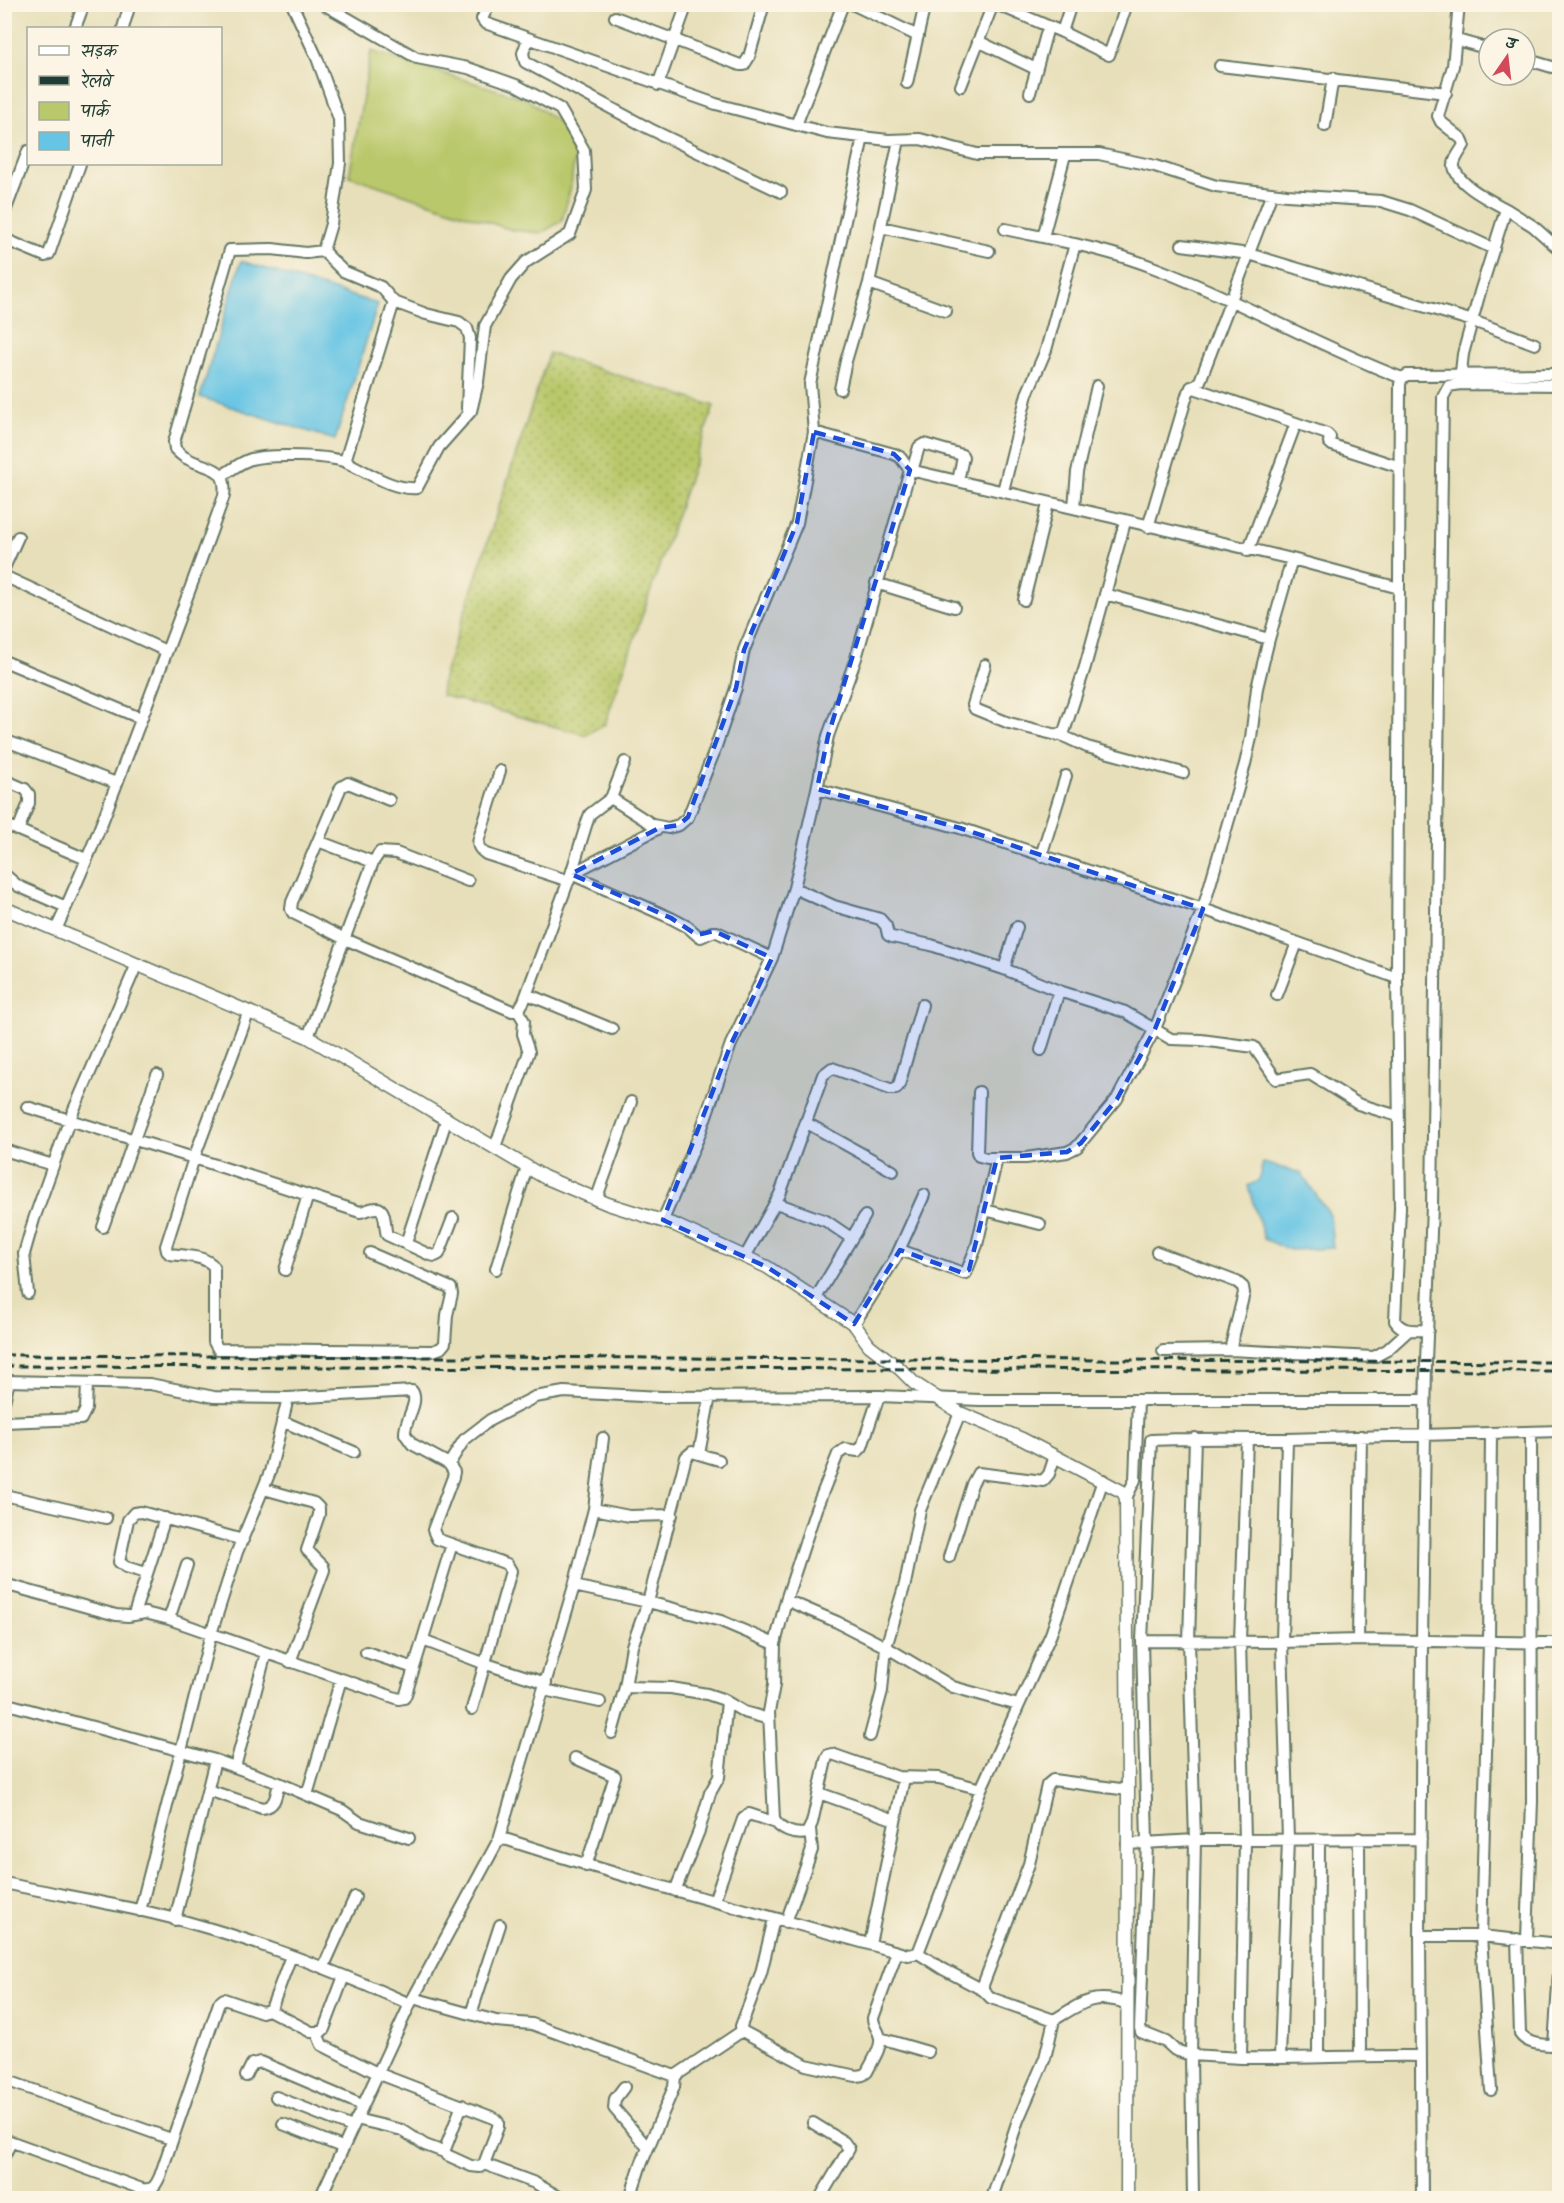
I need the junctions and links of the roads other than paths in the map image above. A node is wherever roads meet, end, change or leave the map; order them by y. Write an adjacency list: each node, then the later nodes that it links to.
1 (84, 4): 16 (street)
2 (130, 4): 17 (street)
3 (292, 4): 55 (street)
4 (323, 4): 71 (street)
5 (489, 4): 21 (street)
6 (687, 4): 22 (street)
7 (764, 4): 22 (street)
8 (843, 4): 36 (street)
9 (852, 4): 20 (street)
10 (925, 4): 20 (street)
11 (994, 4): 18 (street); 24 (street)
12 (1071, 4): 19 (street)
13 (1127, 4): 19 (street)
14 (1459, 4): 23 (street)
15 (615, 17): 22 (street)
16 (75, 27)
17 (123, 27)
18 (1048, 27): 19 (street); 29 (street)
19 (1062, 32)
20 (918, 36): 31 (street)
21 (528, 39): 32 (street); 43 (street)
22 (674, 40): 32 (street)
23 (1457, 40): 25 (street); 35 (street)
24 (978, 41): 29 (street); 33 (street)
25 (1477, 46)
26 (1537, 63): 28 (street)
27 (1220, 66): 30 (street)
28 (1560, 66)
29 (1036, 69): 34 (street)
30 (1333, 78): 35 (street); 37 (street)
31 (907, 83)
32 (658, 85): 36 (street)
33 (961, 86)
34 (1030, 93)
35 (1446, 93): 45 (street)
36 (796, 125): 38 (street)
37 (1325, 126)
38 (862, 137): 39 (street); 73 (street)
39 (899, 140): 41 (street); 47 (street)
40 (27, 154): 46 (street)
41 (1065, 155): 44 (street); 49 (street)
42 (80, 165): 50 (street)
43 (781, 192)
44 (1272, 193): 53 (street); 57 (street)
45 (1506, 209): 53 (street); 54 (street)
46 (4, 214)
47 (881, 227): 56 (street); 58 (street)
48 (1005, 229): 49 (street)
49 (1043, 237): 51 (street)
50 (4, 239)
51 (1075, 244): 59 (street); 79 (street)
52 (1182, 245): 57 (street)
53 (1494, 249): 62 (street)
54 (1560, 250)
55 (323, 251): 60 (street); 77 (street)
56 (989, 251)
57 (1249, 254): 59 (street); 62 (street)
58 (868, 283): 61 (street); 70 (street)
59 (1231, 301): 65 (street); 69 (street)
60 (394, 302): 71 (street); 74 (street)
61 (946, 311)
62 (1473, 321): 63 (street); 66 (street)
63 (1535, 344)
64 (1560, 374): 66 (street)
65 (1402, 378): 66 (street); 75 (street)
66 (1460, 379): 67 (street); 180 (street)
67 (1560, 385)
68 (1098, 386): 81 (street)
69 (1191, 387): 72 (street); 83 (street)
70 (840, 389)
71 (466, 416): 74 (street)
72 (1296, 423): 75 (street); 85 (street)
73 (814, 432): 76 (street); 111 (street)
74 (345, 461): 77 (street)
75 (1400, 467): 90 (street)
76 (911, 470): 78 (street); 78 (street); 89 (street)
77 (223, 475): 95 (street)
78 (958, 481): 79 (street)
79 (1003, 491): 80 (street)
80 (1048, 504): 81 (street); 92 (street)
81 (1074, 507): 82 (street)
82 (1125, 522): 83 (street); 91 (street)
83 (1148, 527): 85 (street)
84 (18, 537): 87 (street)
85 (1248, 551): 86 (street)
86 (1292, 559): 90 (street); 94 (street)
87 (4, 568)
88 (4, 576): 95 (street)
89 (876, 584): 93 (street); 107 (street)
90 (1399, 588): 131 (street)
91 (1105, 594): 94 (street); 99 (street)
92 (1024, 600)
93 (954, 607)
94 (1269, 639): 123 (street)
95 (166, 651): 98 (street)
96 (4, 662): 98 (street)
97 (986, 665): 99 (street)
98 (140, 718): 106 (street)
99 (1061, 735): 103 (street)
100 (4, 740): 106 (street)
101 (625, 762): 108 (street)
102 (500, 771): 118 (street)
103 (1183, 773)
104 (1066, 776): 114 (street)
105 (4, 780): 112 (street)
106 (116, 783): 115 (street)
107 (817, 789): 114 (street); 120 (street)
108 (611, 798): 111 (street); 118 (street)
109 (389, 800): 113 (street)
110 (4, 824): 112 (street)
111 (659, 828): 118 (street)
112 (18, 830): 115 (street)
113 (318, 841): 116 (street); 126 (street)
114 (1041, 856): 123 (street)
115 (86, 859): 121 (street)
116 (373, 862): 119 (street); 126 (street)
117 (4, 874): 121 (street)
118 (570, 878): 128 (street); 133 (street)
119 (468, 881)
120 (794, 888): 128 (street); 130 (street)
121 (66, 907): 125 (street)
122 (4, 908): 125 (street)
123 (1203, 909): 127 (street); 139 (street)
124 (1017, 927): 130 (street)
125 (56, 930): 129 (street)
126 (345, 939): 137 (street); 140 (street)
127 (1297, 943): 131 (street); 134 (street)
128 (772, 958): 165 (street)
129 (137, 964): 136 (street); 148 (street)
130 (1004, 969): 132 (street)
131 (1397, 978): 146 (street)
132 (1059, 991): 139 (street); 141 (street)
133 (527, 994): 137 (street); 138 (street)
134 (1277, 995)
135 (922, 1005): 149 (street)
136 (249, 1011): 140 (street); 153 (street)
137 (518, 1011): 151 (street)
138 (612, 1029)
139 (1155, 1029): 146 (street); 154 (street)
140 (308, 1037): 147 (street)
141 (1041, 1050)
142 (157, 1075): 150 (street)
143 (980, 1092): 154 (street)
144 (631, 1102): 160 (street)
145 (27, 1107): 148 (street)
146 (1398, 1116): 179 (street)
147 (447, 1118): 151 (street); 169 (street)
148 (69, 1121): 150 (street); 155 (street)
149 (805, 1122): 157 (street); 161 (street)
150 (134, 1140): 153 (street); 167 (street)
151 (495, 1147): 156 (street)
152 (4, 1150): 155 (street)
153 (194, 1158): 159 (street); 172 (street)
154 (997, 1158): 162 (street)
155 (53, 1165): 176 (street)
156 (527, 1167): 160 (street); 174 (street)
157 (893, 1171)
158 (924, 1195): 170 (street)
159 (308, 1196): 169 (street); 175 (street)
160 (597, 1200): 165 (street)
161 (776, 1203): 168 (street); 173 (street)
162 (985, 1210): 166 (street); 170 (street)
163 (865, 1216): 168 (street)
164 (453, 1218): 169 (street)
165 (663, 1220): 173 (street)
166 (1040, 1224)
167 (103, 1227)
168 (851, 1238): 177 (street)
169 (406, 1244)
170 (900, 1250): 178 (street)
171 (1157, 1252): 181 (street)
172 (370, 1253)
173 (745, 1257): 177 (street)
174 (496, 1269)
175 (285, 1270)
176 (28, 1293)
177 (816, 1298): 178 (street)
178 (854, 1324): 188 (street)
179 (1409, 1330): 180 (street); 181 (street)
180 (1428, 1330): 189 (street)
181 (1230, 1350): 182 (street)
182 (1163, 1351)
183 (7, 1381): 184 (street); 191 (street)
184 (87, 1383): 187 (street); 194 (street)
185 (710, 1396): 186 (street); 205 (street); 208 (street)
186 (879, 1396): 188 (street); 224 (street)
187 (288, 1398): 193 (street); 208 (street)
188 (938, 1398): 190 (street); 192 (street)
189 (1425, 1400): 190 (street); 197 (street)
190 (1138, 1401): 212 (street)
191 (4, 1402)
192 (960, 1413): 206 (street); 240 (street)
193 (282, 1421): 204 (street); 210 (street)
194 (4, 1422)
195 (1560, 1431): 196 (street)
196 (1530, 1432): 198 (street); 237 (street)
197 (1425, 1434): 198 (street); 199 (street); 235 (street)
198 (1491, 1434): 236 (street)
199 (1361, 1436): 203 (street); 230 (street)
200 (603, 1438): 213 (street)
201 (1195, 1438): 202 (street); 231 (street); 232 (street)
202 (1247, 1439): 203 (street); 233 (street)
203 (1287, 1439): 234 (street)
204 (354, 1452)
205 (699, 1454): 207 (street); 214 (street)
206 (1054, 1456): 209 (street); 219 (street)
207 (719, 1460)
208 (449, 1464): 218 (street)
209 (1103, 1480): 212 (street); 252 (street)
210 (264, 1489): 217 (street); 243 (street)
211 (4, 1495): 215 (street)
212 (1126, 1498): 265 (street)
213 (594, 1509): 214 (street); 223 (street)
214 (672, 1515): 225 (street)
215 (106, 1518)
216 (165, 1518): 217 (street); 221 (street); 221 (street)
217 (243, 1540): 228 (street)
218 (452, 1544): 229 (street); 244 (street)
219 (949, 1557)
220 (187, 1566): 227 (street)
221 (147, 1573): 226 (street)
222 (4, 1584): 226 (street)
223 (574, 1586): 225 (street); 247 (street)
224 (786, 1600): 239 (street); 240 (street)
225 (648, 1602): 239 (street); 248 (street)
226 (134, 1614): 227 (street)
227 (169, 1619): 228 (street)
228 (211, 1634): 241 (street); 257 (street)
229 (423, 1640): 244 (street); 245 (street)
230 (1358, 1640): 234 (street); 235 (street)
231 (1142, 1641): 232 (street); 279 (street)
232 (1189, 1641): 233 (street); 277 (street)
233 (1240, 1641): 234 (street); 278 (street)
234 (1282, 1642): 274 (street)
235 (1422, 1642): 236 (street); 276 (street)
236 (1489, 1643): 237 (street); 292 (street)
237 (1531, 1643): 238 (street); 293 (street)
238 (1560, 1643)
239 (775, 1644): 254 (street)
240 (886, 1647): 252 (street); 256 (street)
241 (266, 1653): 243 (street); 260 (street)
242 (366, 1653): 245 (street)
243 (290, 1662): 246 (street)
244 (483, 1663): 247 (street); 253 (street)
245 (414, 1668): 246 (street)
246 (341, 1679): 267 (street)
247 (545, 1686): 249 (street); 273 (street)
248 (625, 1687): 250 (street); 255 (street)
249 (600, 1702)
250 (727, 1702): 254 (street); 283 (street)
251 (4, 1703): 257 (street)
252 (1018, 1705): 263 (street)
253 (472, 1709)
254 (769, 1719): 269 (street)
255 (612, 1733)
256 (870, 1736)
257 (182, 1751): 259 (street); 286 (street)
258 (575, 1758): 281 (street)
259 (215, 1760): 260 (street); 264 (street)
260 (235, 1767): 262 (street)
261 (904, 1778): 263 (street); 266 (street); 268 (street)
262 (279, 1783): 264 (street); 267 (street)
263 (981, 1789): 297 (street)
264 (208, 1790): 288 (street)
265 (1128, 1790): 280 (street); 302 (street)
266 (819, 1793): 268 (street); 270 (street)
267 (307, 1795): 271 (street)
268 (896, 1820): 294 (street)
269 (776, 1823): 270 (street); 285 (street)
270 (810, 1829): 289 (street)
271 (409, 1838)
272 (1359, 1838): 275 (street); 276 (street); 314 (street)
273 (500, 1839): 281 (street); 303 (street)
274 (1288, 1839): 275 (street); 278 (street); 318 (street)
275 (1319, 1839): 316 (street)
276 (1421, 1839): 291 (street)
277 (1195, 1840): 278 (street); 279 (street); 313 (street)
278 (1245, 1840): 317 (street)
279 (1147, 1842): 280 (street); 313 (street)
280 (1127, 1844): 304 (street)
281 (586, 1866): 283 (street)
282 (4, 1883): 286 (street)
283 (675, 1891): 285 (street)
284 (355, 1897): 300 (street)
285 (714, 1901): 287 (street)
286 (140, 1911): 288 (street)
287 (774, 1919): 289 (street); 308 (street)
288 (175, 1920): 298 (street)
289 (786, 1922): 294 (street)
290 (500, 1925): 306 (street)
291 (1420, 1936): 292 (street); 315 (street)
292 (1481, 1936): 293 (street); 324 (street)
293 (1522, 1939): 295 (street); 311 (street)
294 (870, 1944): 296 (street)
295 (1560, 1944)
296 (897, 1952): 297 (street); 310 (street)
297 (918, 1953): 302 (street)
298 (291, 1956): 300 (street); 305 (street)
299 (1560, 1956): 311 (street)
300 (323, 1968): 301 (street)
301 (344, 1976): 303 (street); 309 (street)
302 (983, 1990): 307 (street)
303 (411, 2001): 306 (street); 319 (street)
304 (1127, 2003): 307 (street); 344 (street)
305 (269, 2010): 309 (street); 331 (street)
306 (471, 2014): 321 (street)
307 (1054, 2020): 343 (street)
308 (742, 2031): 310 (street); 321 (street)
309 (317, 2033): 319 (street)
310 (880, 2038): 312 (street)
311 (1557, 2046)
312 (928, 2052)
313 (1191, 2055): 317 (street); 345 (street)
314 (1360, 2055): 315 (street); 316 (street)
315 (1421, 2056): 346 (street)
316 (1318, 2057): 318 (street)
317 (1241, 2058): 318 (street)
318 (1280, 2058)
319 (377, 2073): 326 (street); 327 (street)
320 (246, 2076): 326 (street)
321 (675, 2076): 334 (street)
322 (12, 2082): 331 (street)
323 (624, 2087): 334 (street)
324 (1491, 2090)
325 (276, 2097): 328 (street)
326 (362, 2105): 328 (street)
327 (462, 2105): 335 (street); 337 (street)
328 (354, 2123): 333 (street); 335 (street)
329 (813, 2123): 342 (street)
330 (283, 2124): 333 (street)
331 (171, 2139): 338 (street)
332 (8, 2141): 336 (street); 338 (street)
333 (342, 2147): 339 (street)
334 (648, 2148): 341 (street)
335 (444, 2152): 337 (street)
336 (4, 2156)
337 (484, 2164): 340 (street)
338 (155, 2193)
339 (320, 2199)
340 (561, 2199)
341 (630, 2199)
342 (820, 2199)
343 (992, 2199)
344 (1127, 2199)
345 (1193, 2199)
346 (1422, 2199)

